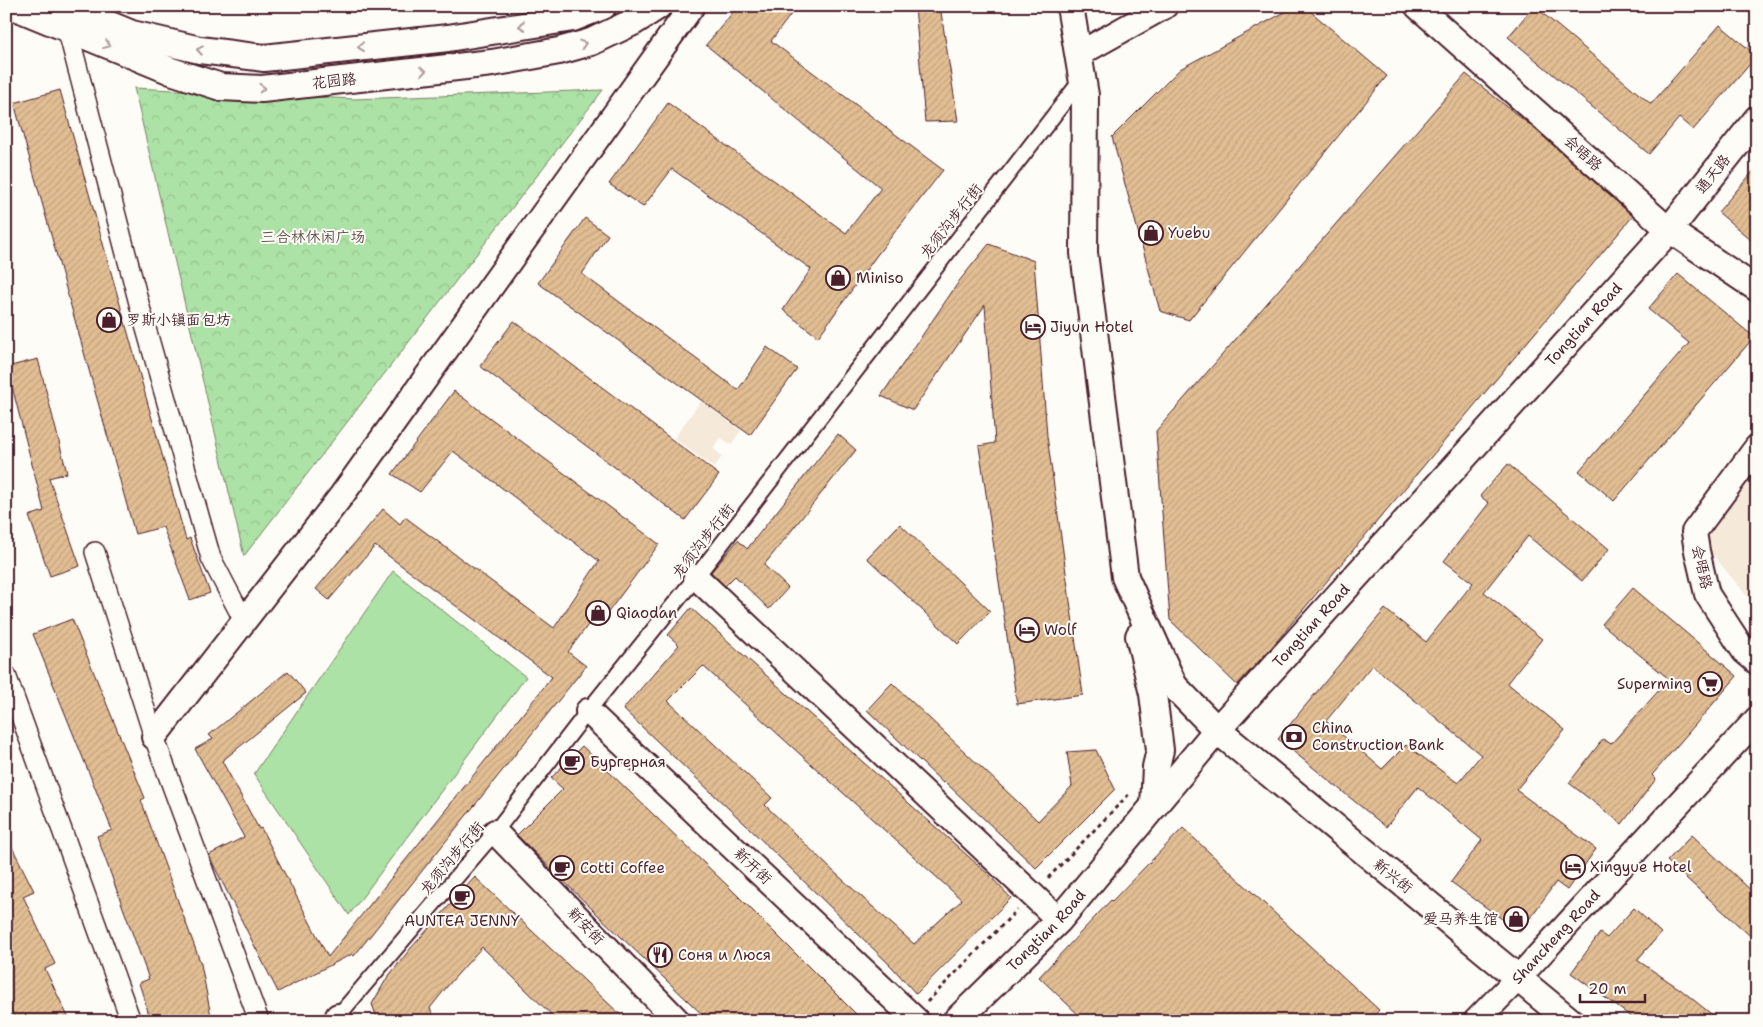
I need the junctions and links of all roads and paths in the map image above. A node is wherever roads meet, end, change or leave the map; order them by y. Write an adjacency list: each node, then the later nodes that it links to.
1 (13, 6): 8 (main road, 花园路)
2 (603, 6): 8 (main road, 花园路, one-way to 8)
3 (658, 6): 8 (main road, 花园路, one-way to 3)
4 (692, 6): 17 (street)
5 (1070, 6): 9 (main road)
6 (1165, 6): 9 (street)
7 (1418, 6): 11 (street, 会晤路)
8 (65, 14): 17 (street)
9 (1081, 66): 15 (street, 龙须沟步行街); 16 (main road)
10 (1757, 119): 11 (main road, 通天路)
11 (1669, 230): 12 (street, 会晤路); 23 (main road, Tongtian Road)
12 (1757, 289)
13 (1757, 447): 18 (street, 会晤路)
14 (95, 552): 24 (street)
15 (696, 577): 21 (street, 龙须沟步行街); 28 (street)
16 (1125, 577): 23 (main road, 新兴街); 25 (main road)
17 (244, 622): 24 (street)
18 (1757, 662)
19 (6, 675): 20 (street)
20 (11, 709): 33 (street)
21 (588, 711): 27 (street, 龙须沟步行街); 32 (street, 新开街)
22 (1757, 719): 30 (street, Shancheng Road)
23 (1217, 730): 26 (main road, Tongtian Road); 30 (main road, 新兴街)
24 (154, 737): 34 (street)
25 (1156, 767): 26 (main road); 28 (path)
26 (1154, 806): 29 (main road, Tongtian Road)
27 (495, 832): 31 (street, 龙须沟步行街); 35 (street, 新安街)
28 (1031, 896): 29 (street); 32 (path)
29 (1059, 920): 36 (main road, Tongtian Road)
30 (1518, 978): 37 (street, Shancheng Road); 38 (main road, 新兴街)
31 (337, 1019)
32 (915, 1019)
33 (131, 1021)
34 (259, 1021)
35 (678, 1021)
36 (956, 1021)
37 (1476, 1021)
38 (1570, 1021)

